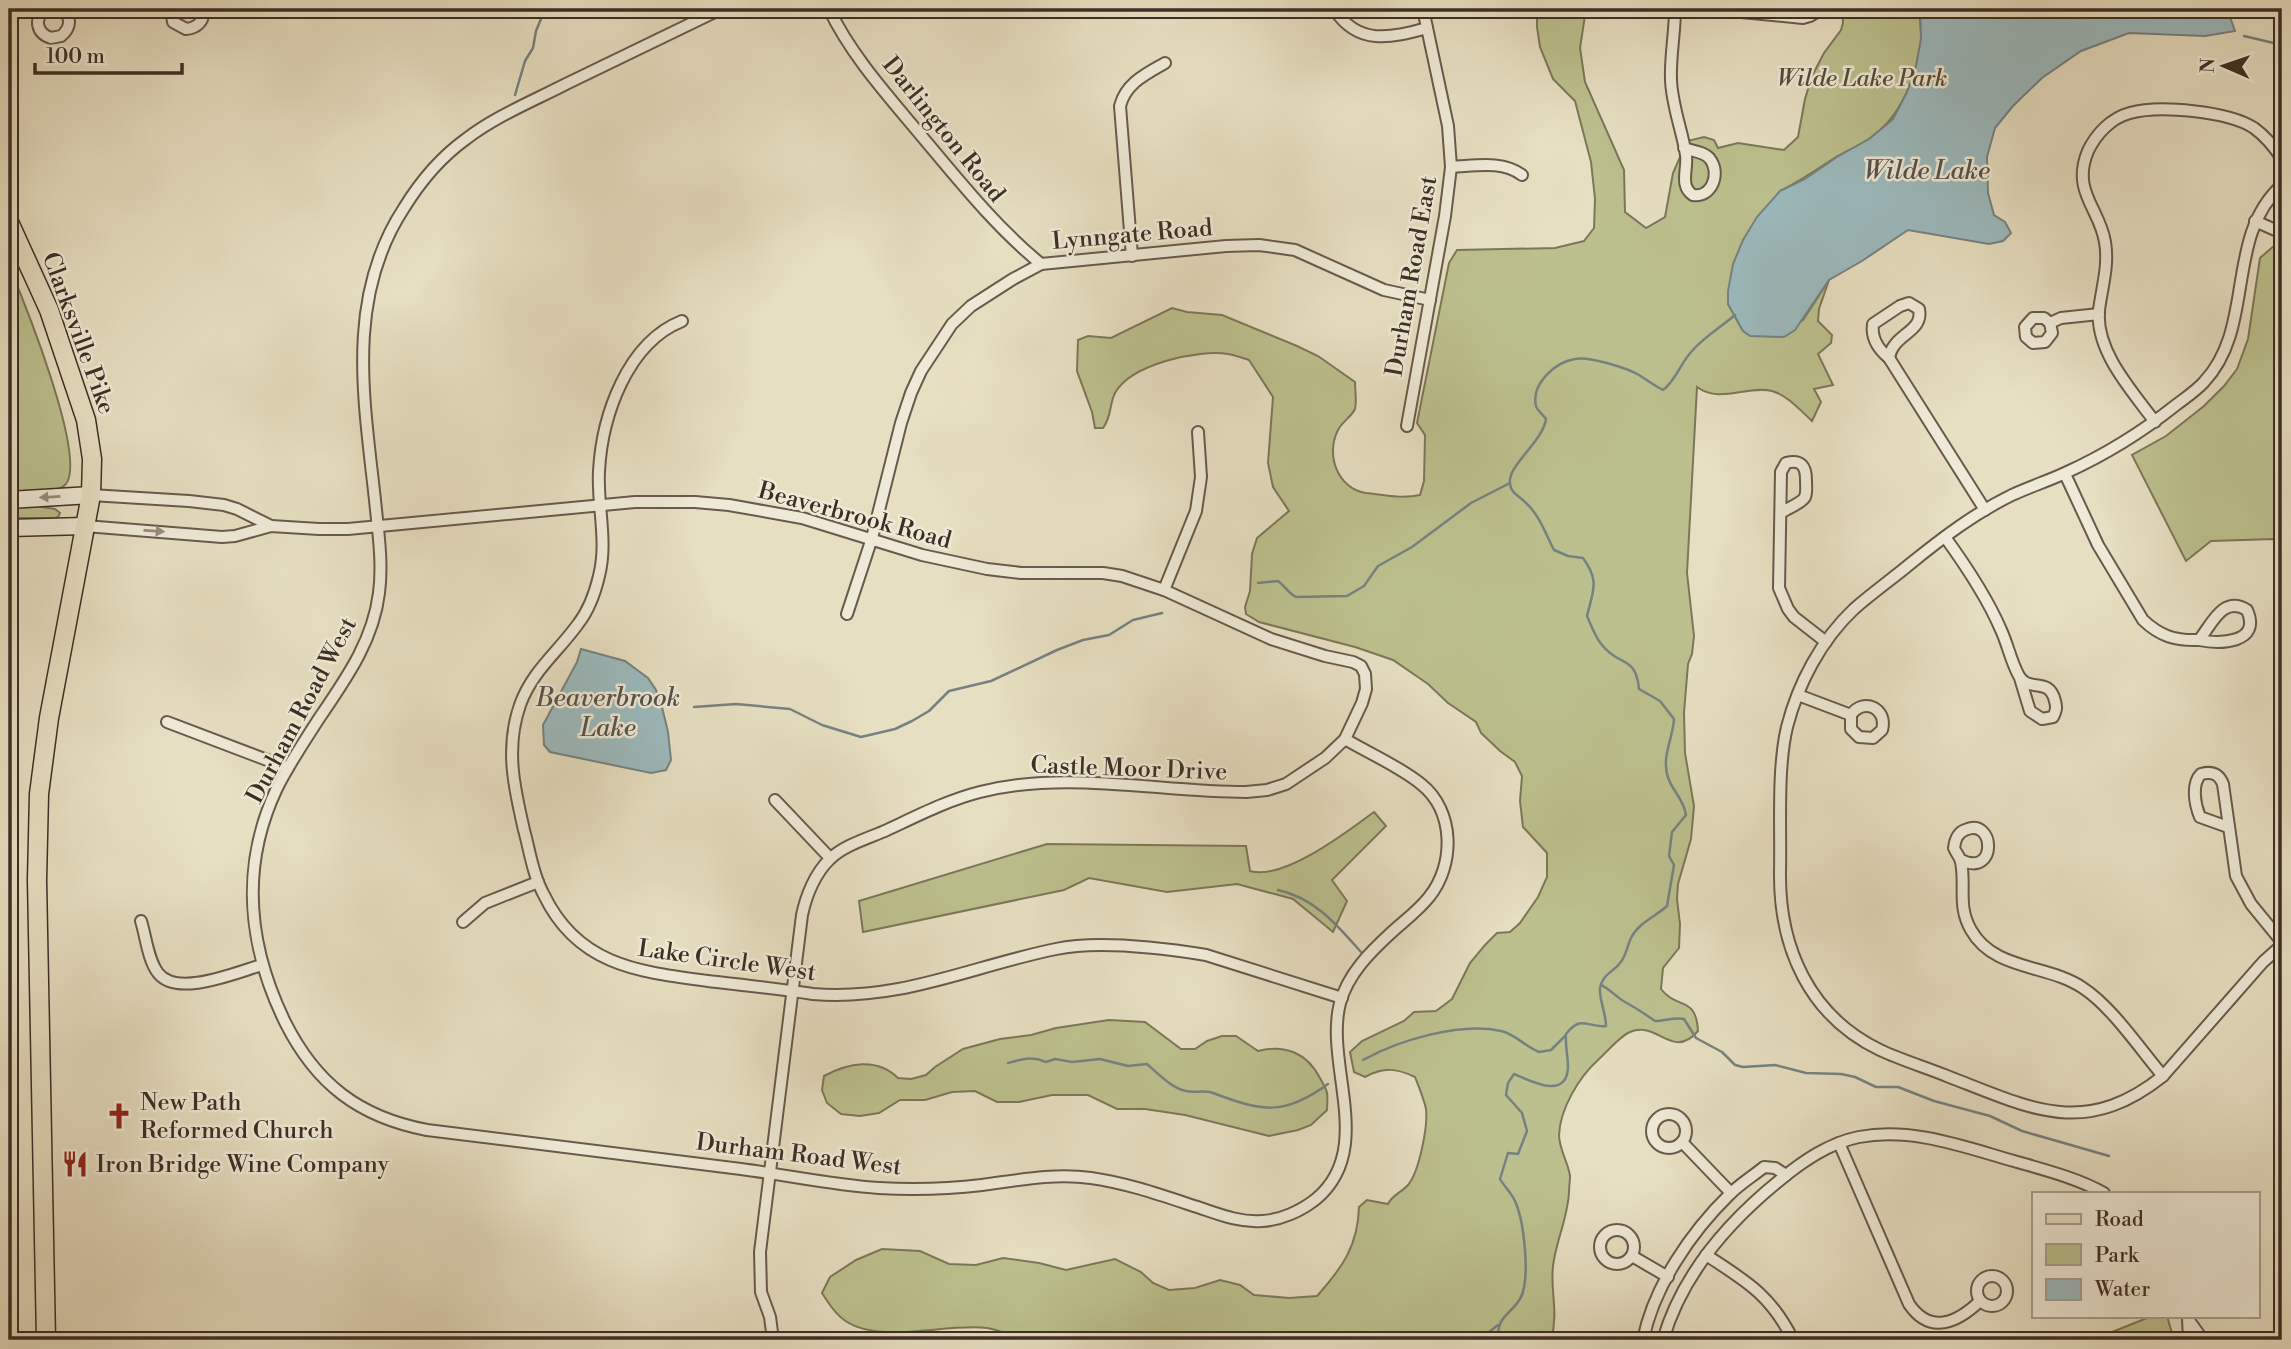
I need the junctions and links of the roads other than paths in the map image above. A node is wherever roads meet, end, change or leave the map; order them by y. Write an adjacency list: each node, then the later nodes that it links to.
1 (45, 9): 2 (street)
2 (62, 9)
3 (172, 9): 4 (street)
4 (203, 9)
5 (721, 9): 40 (street)
6 (829, 9): 23 (street, Darlington Road)
7 (1334, 9): 12 (street)
8 (1423, 9): 12 (street, Durham Road East)
9 (1675, 9): 14 (street)
10 (1710, 9): 11 (street)
11 (1822, 9)
12 (1427, 28): 16 (street, Durham Road East)
13 (1165, 63): 22 (street)
14 (1684, 148)
15 (2282, 159): 25 (street)
16 (1451, 167): 17 (street); 24 (street, Durham Road East)
17 (1522, 175)
18 (2282, 185): 19 (street)
19 (2255, 221): 21 (street); 29 (street)
20 (9, 222): 33 (main road, Clarksville Pike)
21 (2282, 233)
22 (1132, 256): 23 (street, Lynngate Road); 24 (street, Lynngate Road)
23 (1041, 264): 43 (street, Lynngate Road)
24 (1430, 300): 30 (street, Durham Road East)
25 (2099, 314): 27 (street); 29 (street)
26 (682, 321): 35 (street, Lake Circle West)
27 (2050, 324)
28 (1889, 358): 28 (street); 36 (street)
29 (2155, 422): 32 (street)
30 (1407, 426)
31 (1198, 432): 44 (street)
32 (2065, 474): 36 (street); 46 (street)
33 (91, 495): 34 (street, one-way to 34); 38 (main road, Clarksville Pike); 39 (street, Beaverbrook Road)
34 (9, 500)
35 (601, 505): 40 (street, Beaverbrook Road); 43 (street, Beaverbrook Road); 59 (street, Lake Circle West)
36 (1985, 509): 42 (street)
37 (1781, 513): 37 (street); 47 (street)
38 (85, 526): 39 (street, Beaverbrook Road, one-way to 39); 41 (street); 79 (main road, Clarksville Pike)
39 (271, 526): 40 (street, Beaverbrook Road)
40 (378, 527): 54 (street, Durham Road West)
41 (9, 528)
42 (1945, 537): 47 (street); 49 (street)
43 (873, 538): 44 (street, Beaverbrook Road); 45 (street, Lynngate Road)
44 (1164, 590): 48 (street, Beaverbrook Road)
45 (847, 614)
46 (2199, 640): 46 (street)
47 (1826, 642): 50 (street)
48 (1365, 674): 53 (street, Castle Moor Drive)
49 (2020, 678)
50 (1798, 695): 51 (street); 66 (street)
51 (1851, 715)
52 (167, 722): 54 (street)
53 (1345, 739): 57 (street, Castle Moor Drive); 65 (street, Durham Road West)
54 (288, 768): 63 (street, Durham Road West)
55 (775, 800): 57 (street)
56 (2228, 827): 56 (street); 62 (street)
57 (830, 858): 64 (street)
58 (1961, 860): 66 (street)
59 (538, 883): 61 (street); 64 (street, Lake Circle West)
60 (141, 921): 63 (street)
61 (463, 922)
62 (2282, 944): 66 (street)
63 (262, 965): 69 (street, Durham Road West)
64 (793, 991): 65 (street, Lake Circle West); 69 (street)
65 (1342, 998): 69 (street, Durham Road West)
66 (2163, 1076)
67 (1682, 1142): 72 (street)
68 (1839, 1143): 70 (street); 71 (street); 76 (street)
69 (770, 1173): 80 (street)
70 (1786, 1175): 72 (street); 73 (street)
71 (2102, 1192)
72 (1731, 1193): 75 (street)
73 (1706, 1255): 82 (street); 83 (street)
74 (1632, 1256): 75 (street)
75 (1668, 1277): 81 (street)
76 (1980, 1301)
77 (2188, 1318): 84 (street)
78 (2189, 1318): 85 (street)
79 (46, 1340)
80 (773, 1340)
81 (1643, 1340)
82 (1663, 1340)
83 (1793, 1340)
84 (2189, 1340)
85 (2203, 1340)

